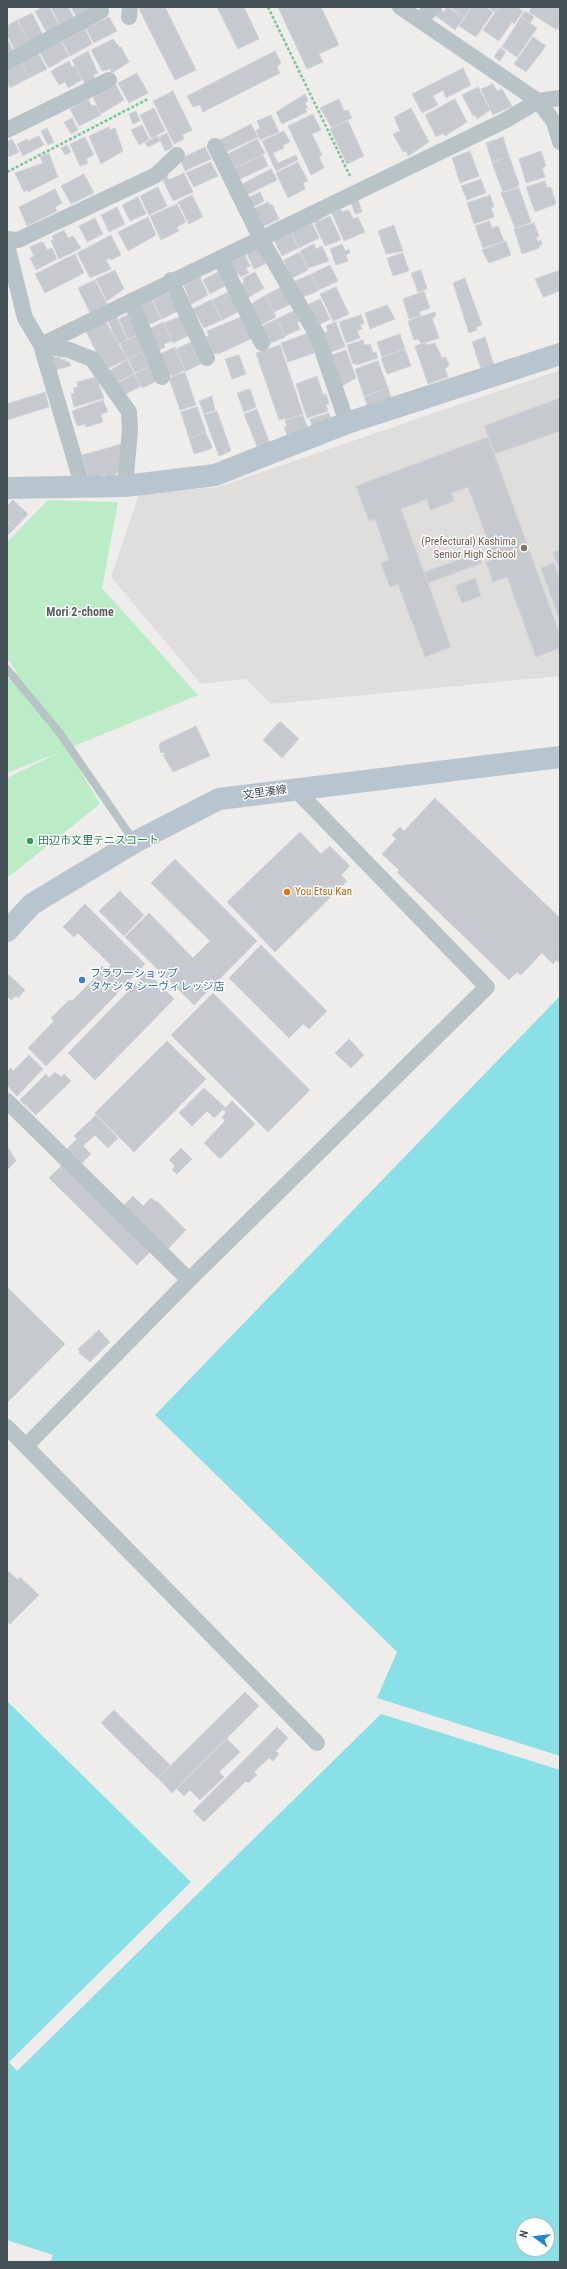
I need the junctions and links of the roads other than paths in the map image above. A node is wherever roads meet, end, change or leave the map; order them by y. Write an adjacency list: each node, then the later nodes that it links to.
1 (400, 7): 4 (street)
2 (434, 7): 4 (street)
3 (102, 11): 5 (street)
4 (419, 20): 8 (street)
5 (7, 62)
6 (109, 80): 9 (street)
7 (560, 98): 8 (street)
8 (538, 101): 10 (street); 14 (street)
9 (7, 130)
10 (560, 142)
11 (215, 146): 14 (street)
12 (177, 156): 13 (street)
13 (7, 239)
14 (261, 239): 16 (street); 24 (street)
15 (7, 245): 20 (street)
16 (220, 258): 17 (street); 19 (street)
17 (171, 280): 18 (street); 22 (street)
18 (131, 301): 20 (street); 23 (street)
19 (262, 343)
20 (41, 345): 25 (street); 27 (street)
21 (560, 354): 24 (main road)
22 (207, 358)
23 (162, 377)
24 (348, 424): 25 (main road)
25 (125, 486): 27 (main road)
26 (7, 488): 27 (main road)
27 (83, 488)
28 (7, 668): 31 (lane)
29 (560, 757): 30 (main road, 文里湊線)
30 (295, 789): 31 (main road, 文里湊線); 34 (street)
31 (135, 842): 32 (main road, 文里湊線)
32 (7, 931)
33 (7, 1102): 34 (street)
34 (189, 1280): 36 (street)
35 (7, 1427): 36 (street)
36 (26, 1446): 37 (street)
37 (317, 1743)

